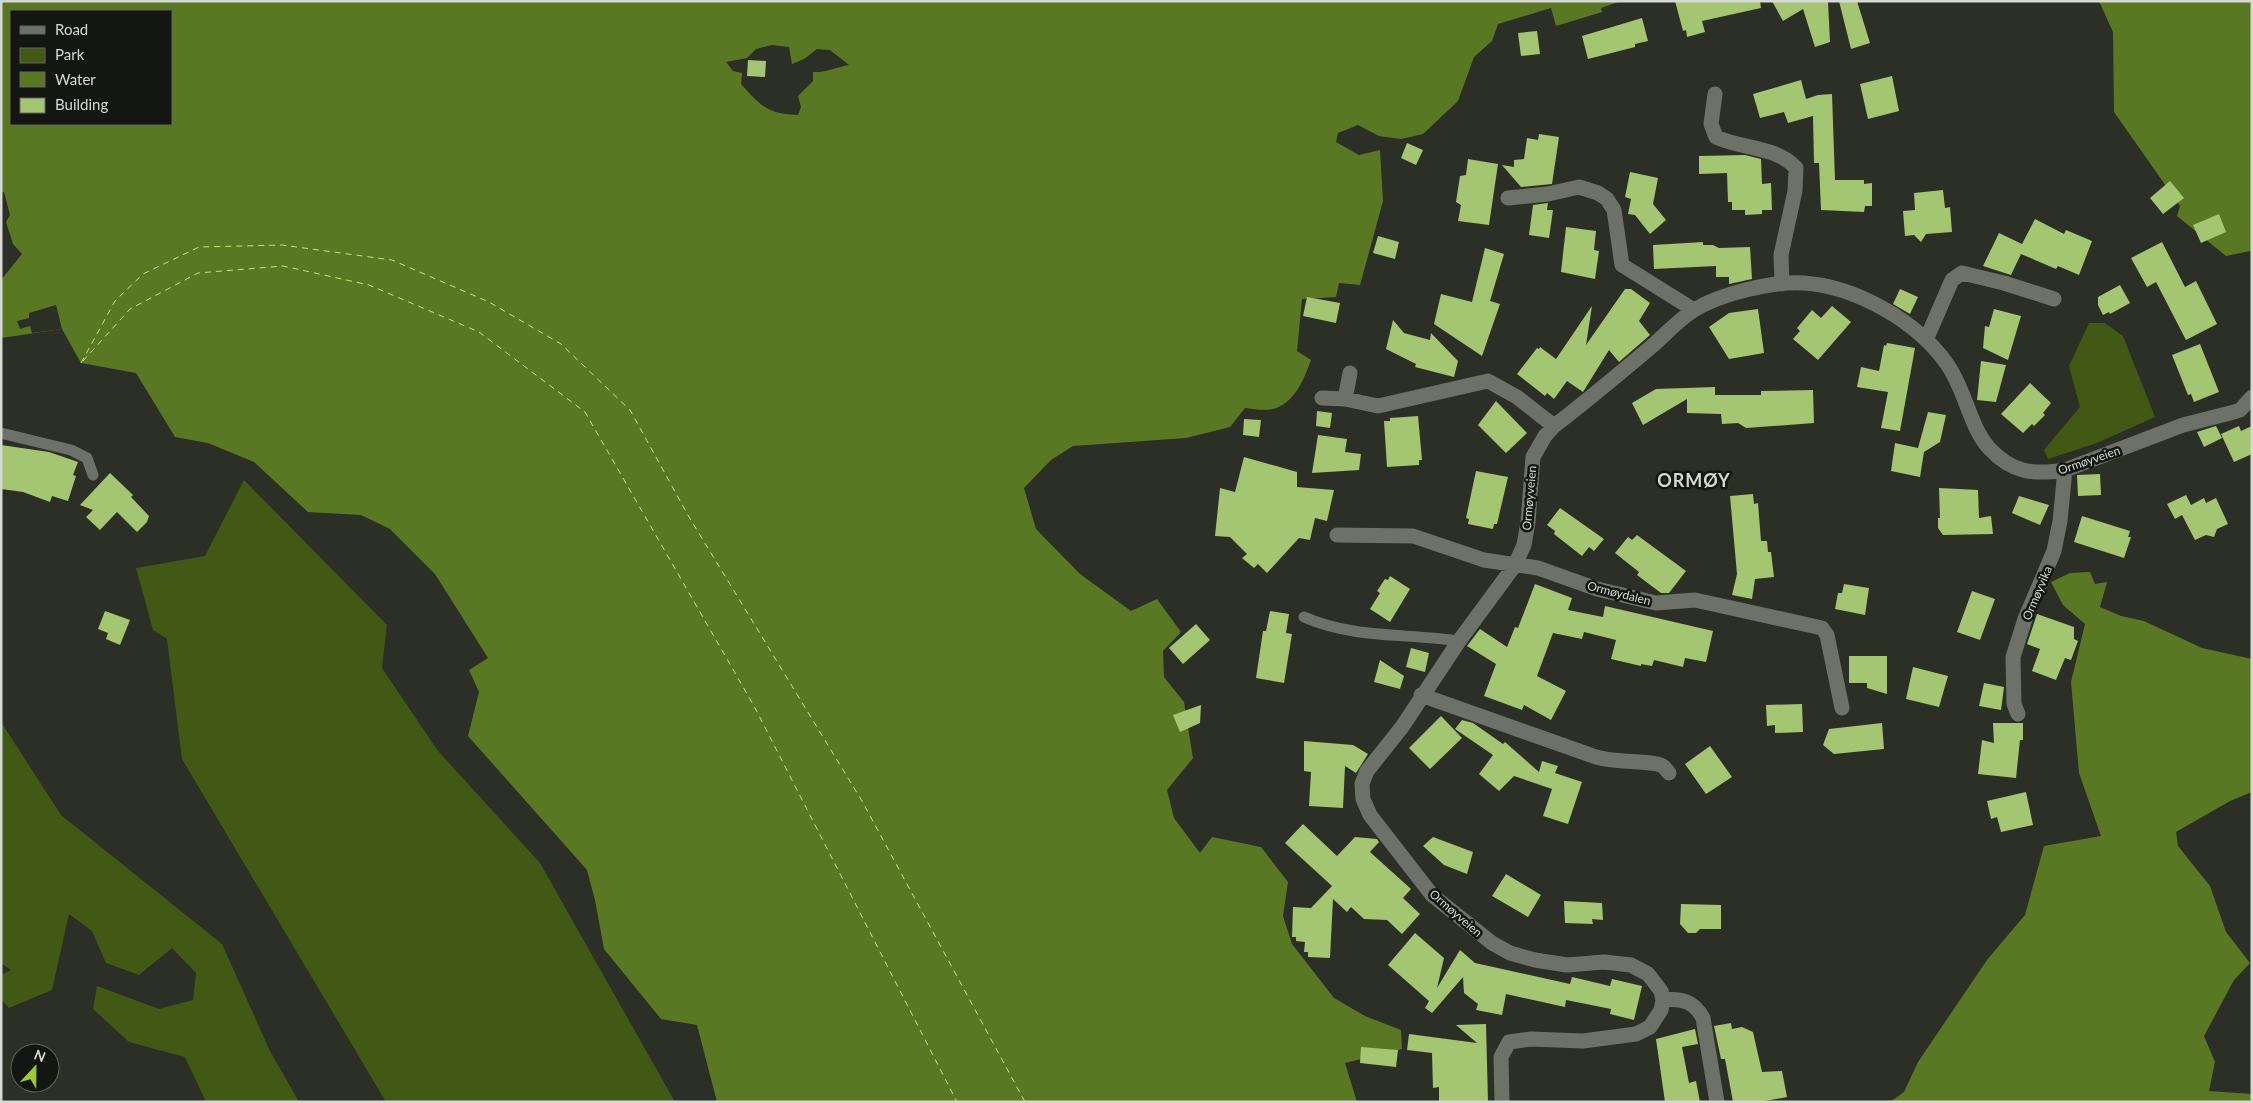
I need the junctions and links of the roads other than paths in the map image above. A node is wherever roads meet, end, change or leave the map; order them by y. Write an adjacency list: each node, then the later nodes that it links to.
1 (1715, 94): 3 (street)
2 (1508, 198): 5 (street)
3 (1782, 284): 5 (street, Ormøyveien); 6 (street, Ormøyveien)
4 (2054, 299): 6 (street)
5 (1694, 310): 11 (street, Ormøyveien)
6 (1926, 340): 13 (street, Ormøyveien)
7 (1350, 373): 10 (street)
8 (2252, 397): 13 (street, Ormøyveien)
9 (1322, 398): 10 (street)
10 (1345, 399): 11 (street)
11 (1554, 426): 16 (street, Ormøyveien)
12 (1, 433): 14 (lane)
13 (2065, 470): 21 (street, Ormøyvika)
14 (93, 475)
15 (1337, 535): 16 (street, Ormøydalen)
16 (1516, 564): 18 (street, Ormøyveien); 20 (street, Ormøydalen)
17 (1304, 617): 18 (lane)
18 (1458, 641): 19 (street, Ormøyveien)
19 (1421, 695): 22 (street); 23 (street, Ormøyveien)
20 (1842, 708)
21 (2018, 714)
22 (1669, 773)
23 (1663, 1000): 24 (street); 25 (street)
24 (1502, 1102)
25 (1717, 1102)

